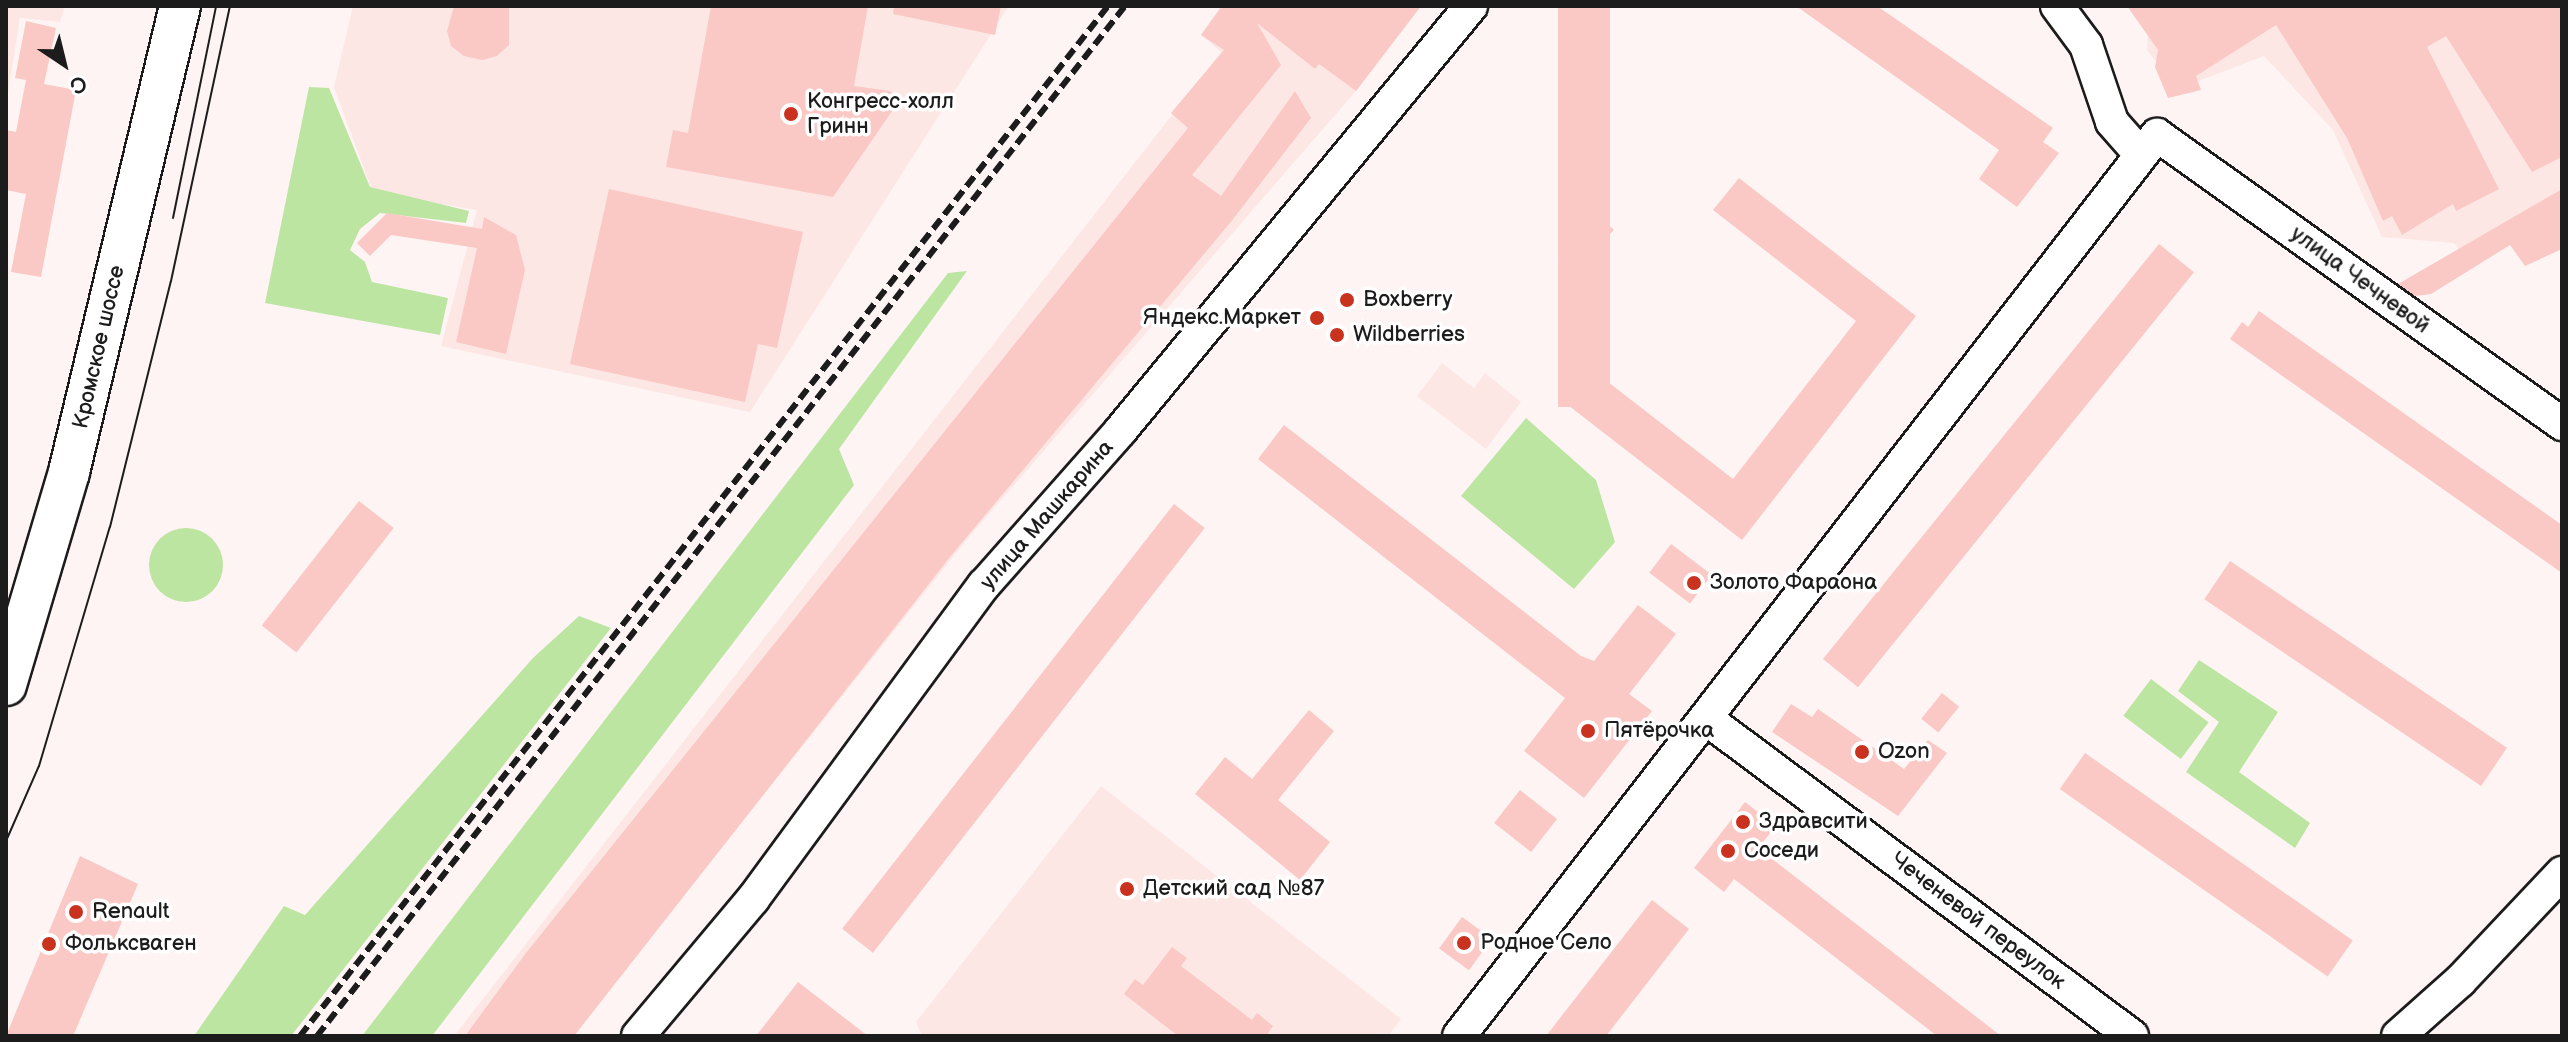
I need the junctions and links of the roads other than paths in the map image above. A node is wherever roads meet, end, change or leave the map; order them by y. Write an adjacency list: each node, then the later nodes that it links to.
1 (180, 6): 6 (main road, Кромское шоссе)
2 (1471, 6): 9 (street, улица Машкарина)
3 (2057, 6): 4 (street, улица Чечневой)
4 (2149, 145): 5 (street, улица Чечневой); 7 (street)
5 (2562, 424)
6 (6, 685)
7 (1708, 720): 10 (street); 11 (street, Чеченевой переулок)
8 (2562, 873): 12 (street)
9 (638, 1036)
10 (1459, 1036)
11 (2132, 1036)
12 (2398, 1036)

